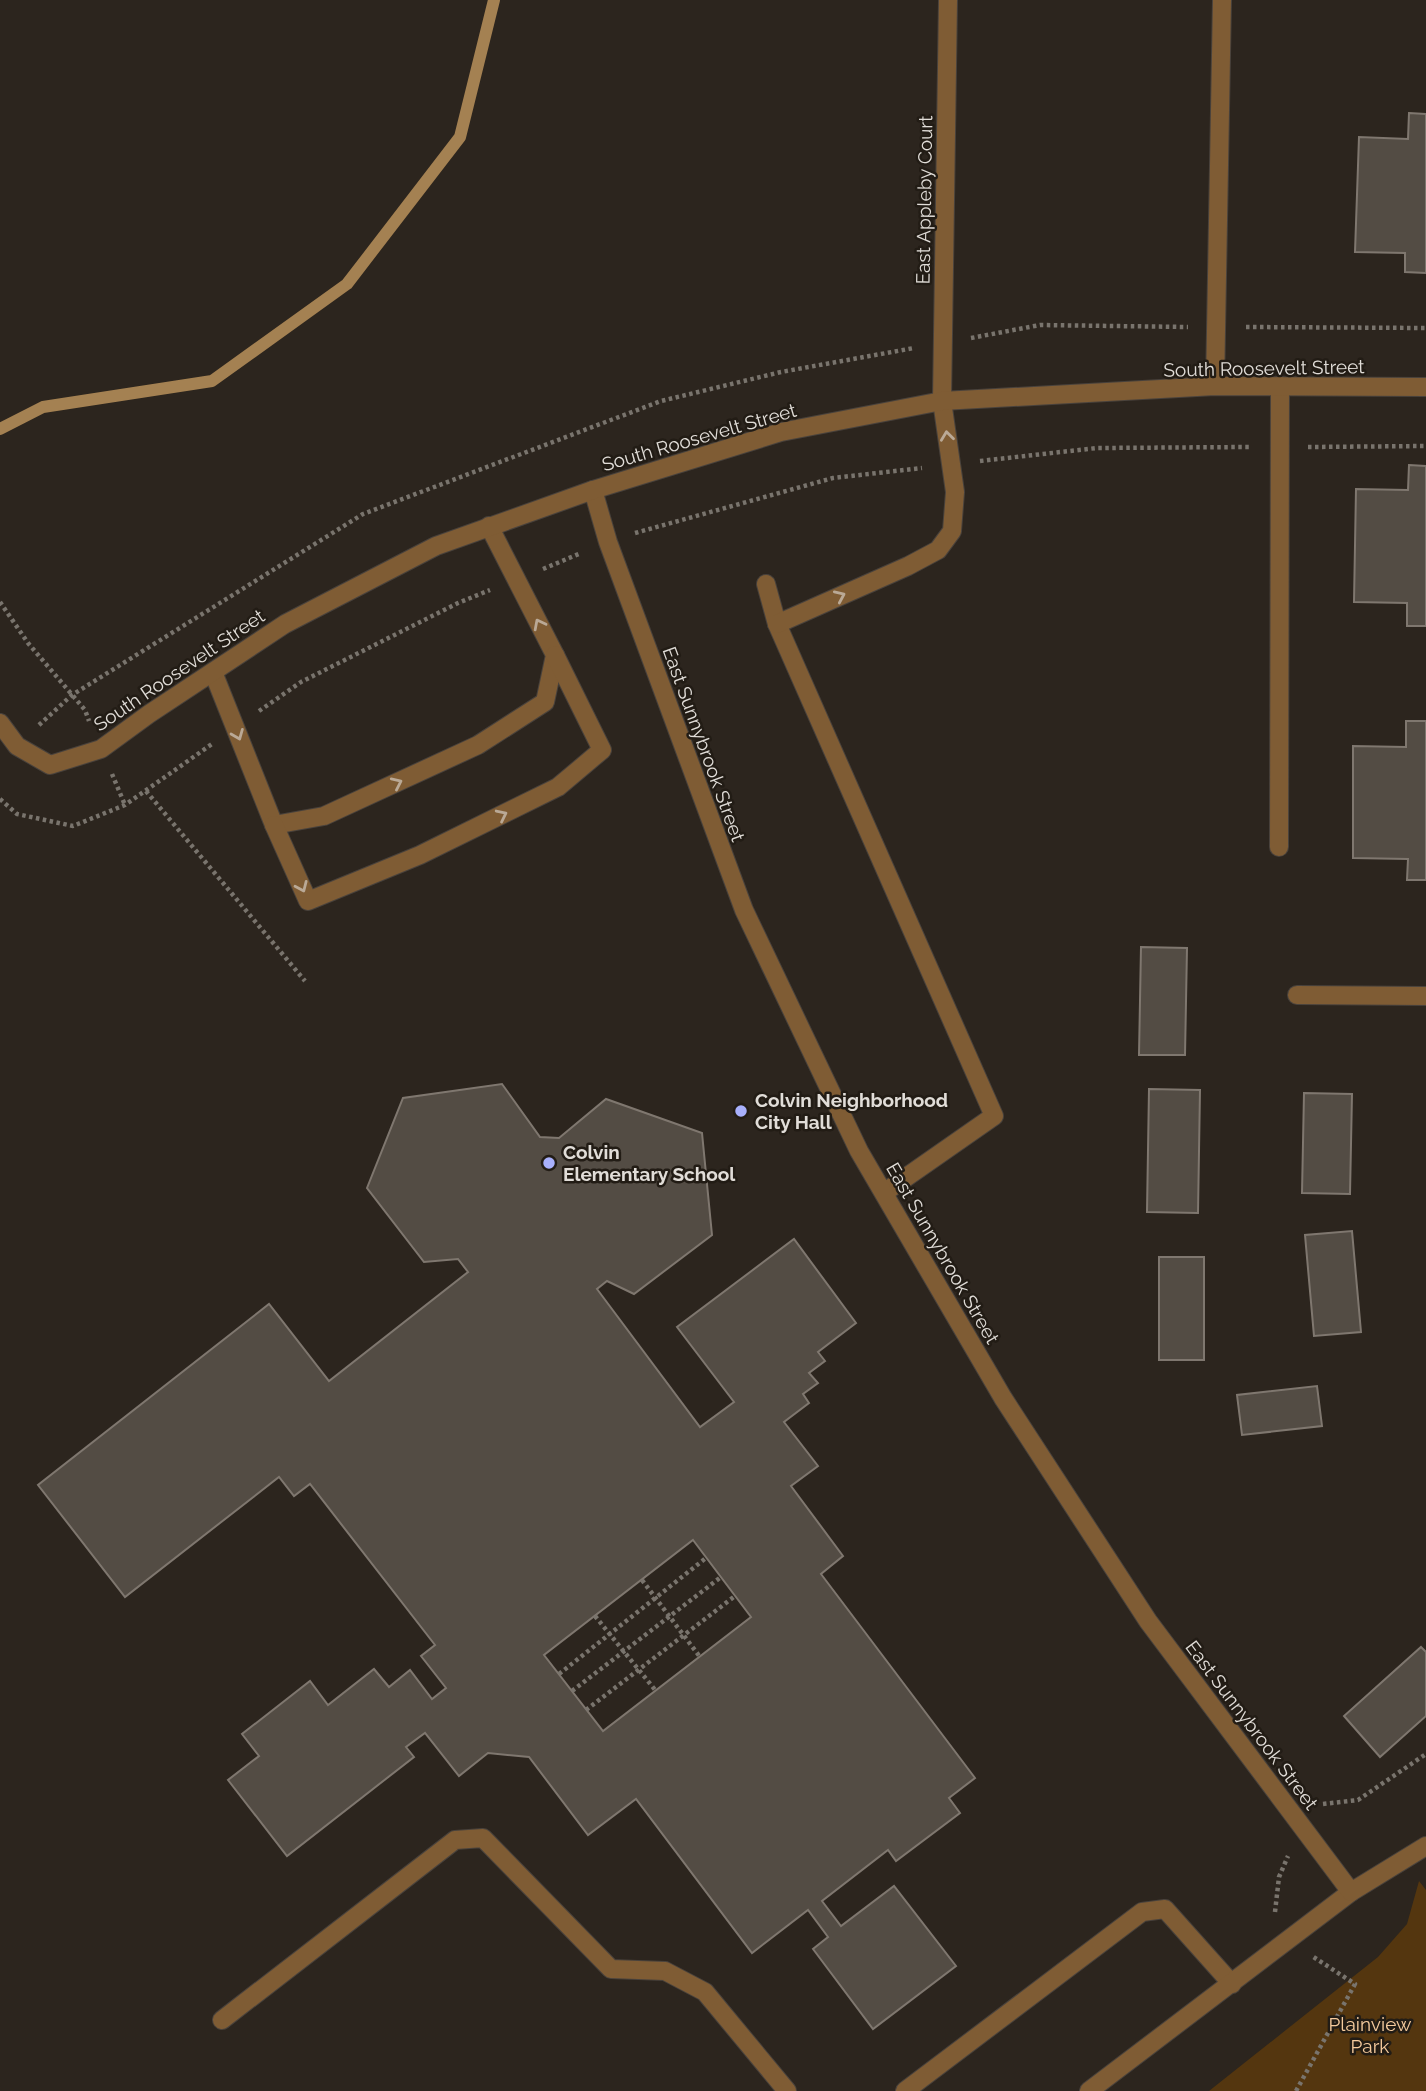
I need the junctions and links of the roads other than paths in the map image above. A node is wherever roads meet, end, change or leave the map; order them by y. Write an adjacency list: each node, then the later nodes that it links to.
1 (948, 0): 6 (street, East Appleby Court)
2 (1222, 0): 3 (street)
3 (1216, 386): 4 (street, South Roosevelt Street); 6 (street, South Roosevelt Street)
4 (1280, 386): 5 (street, South Roosevelt Street); 15 (street)
5 (1426, 387)
6 (942, 401): 7 (street, South Roosevelt Street); 10 (street, East Appleby Court, one-way to 6)
7 (593, 490): 8 (street, South Roosevelt Street); 18 (street, East Sunnybrook Street)
8 (489, 526): 11 (street, one-way to 8); 12 (street, South Roosevelt Street)
9 (766, 584): 10 (street)
10 (778, 624): 18 (street)
11 (555, 654): 14 (street, one-way to 11); 14 (street, one-way to 11)
12 (213, 672): 13 (street, South Roosevelt Street); 14 (street, one-way to 14)
13 (0, 723)
14 (274, 824)
15 (1279, 847)
16 (1297, 995): 17 (street)
17 (1426, 996)
18 (885, 1192): 20 (street, East Sunnybrook Street)
19 (1426, 1846): 20 (street)
20 (1352, 1892): 21 (street)
21 (1232, 1984): 24 (street); 25 (street)
22 (222, 2020): 23 (street)
23 (787, 2091)
24 (905, 2091)
25 (1089, 2091)

